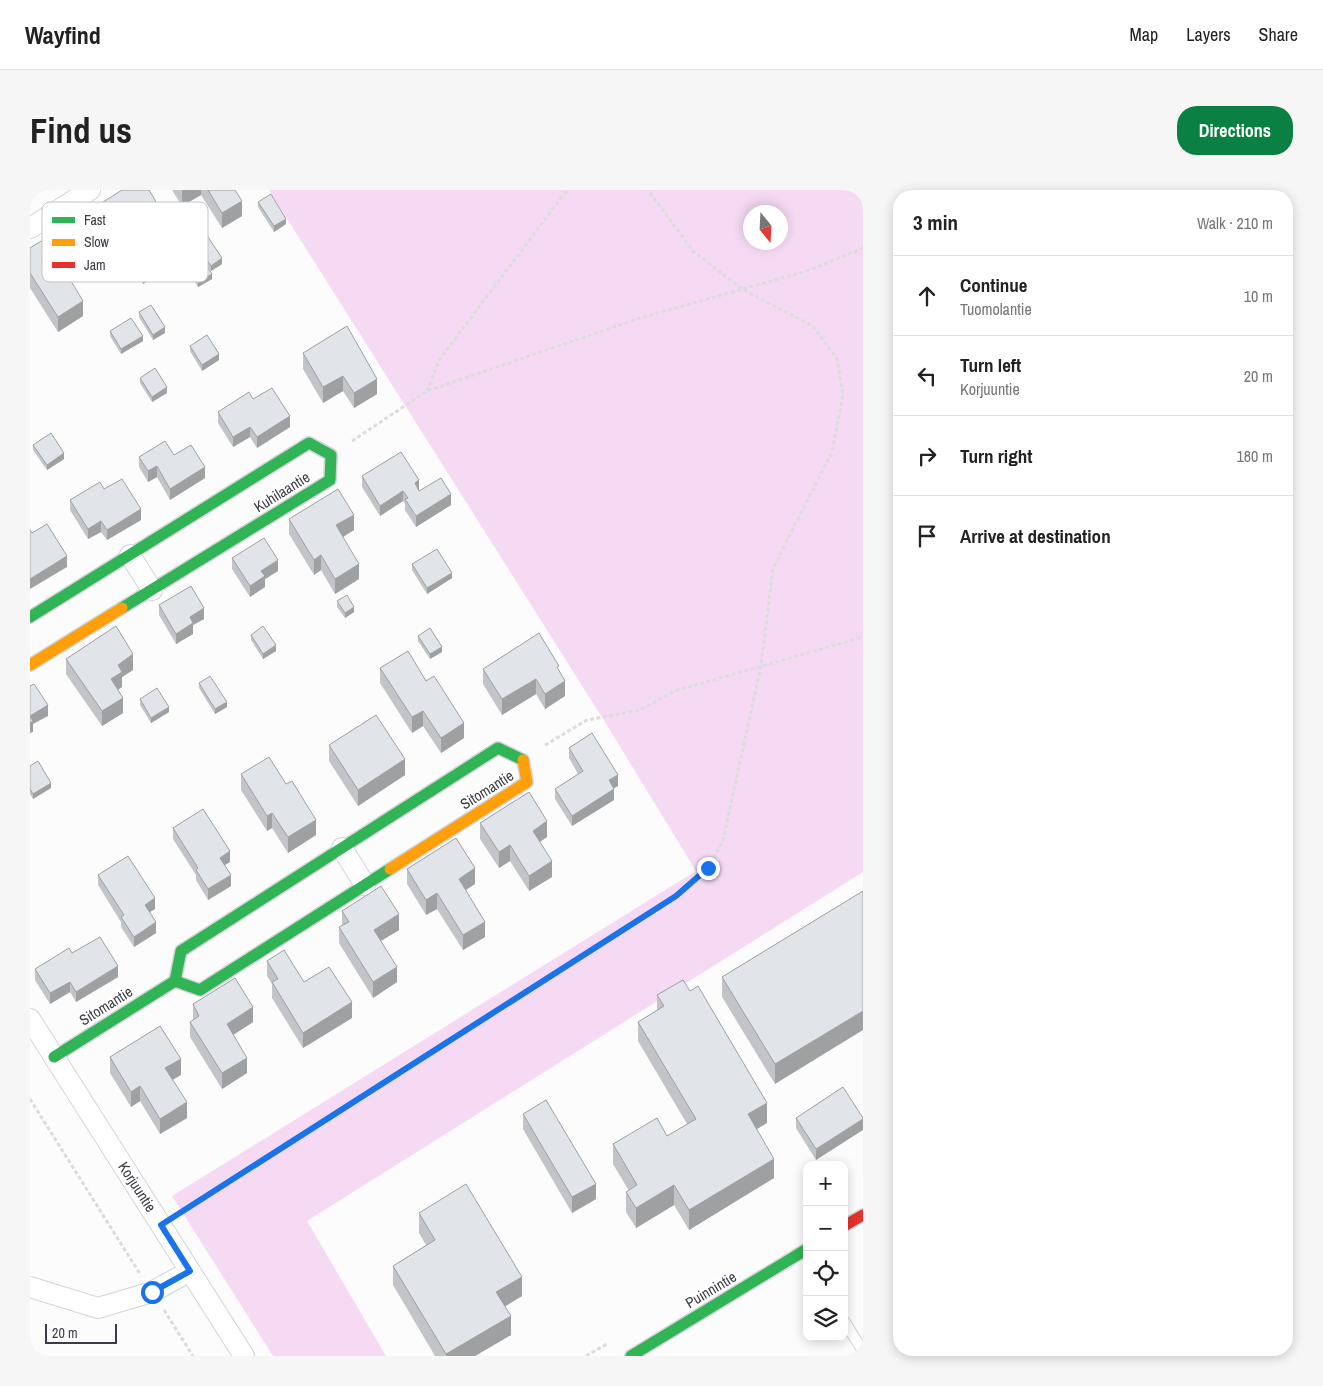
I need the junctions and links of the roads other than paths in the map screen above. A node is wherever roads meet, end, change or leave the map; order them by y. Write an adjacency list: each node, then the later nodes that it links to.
1 (90, 190): 2 (street)
2 (71, 202)
3 (42, 220): 4 (street)
4 (30, 228)
5 (130, 555): 6 (street); 6 (street, Kuhilaantie); 7 (street, Kuhilaantie)
6 (152, 590): 8 (street, Kuhilaantie)
7 (30, 617)
8 (30, 665)
9 (342, 848): 10 (street); 10 (street, Sitomantie); 11 (street, Sitomantie)
10 (365, 885): 11 (street, Sitomantie)
11 (175, 981): 13 (street, Sitomantie)
12 (30, 1019): 13 (street, Korjuuntie)
13 (54, 1057): 17 (street, Korjuuntie)
14 (863, 1215): 15 (street)
15 (848, 1224)
16 (803, 1255): 22 (street, Puinnintie)
17 (190, 1271): 18 (street); 21 (street, Korjuuntie)
18 (30, 1287)
19 (848, 1327): 20 (lane)
20 (863, 1350)
21 (244, 1356)
22 (631, 1356)

